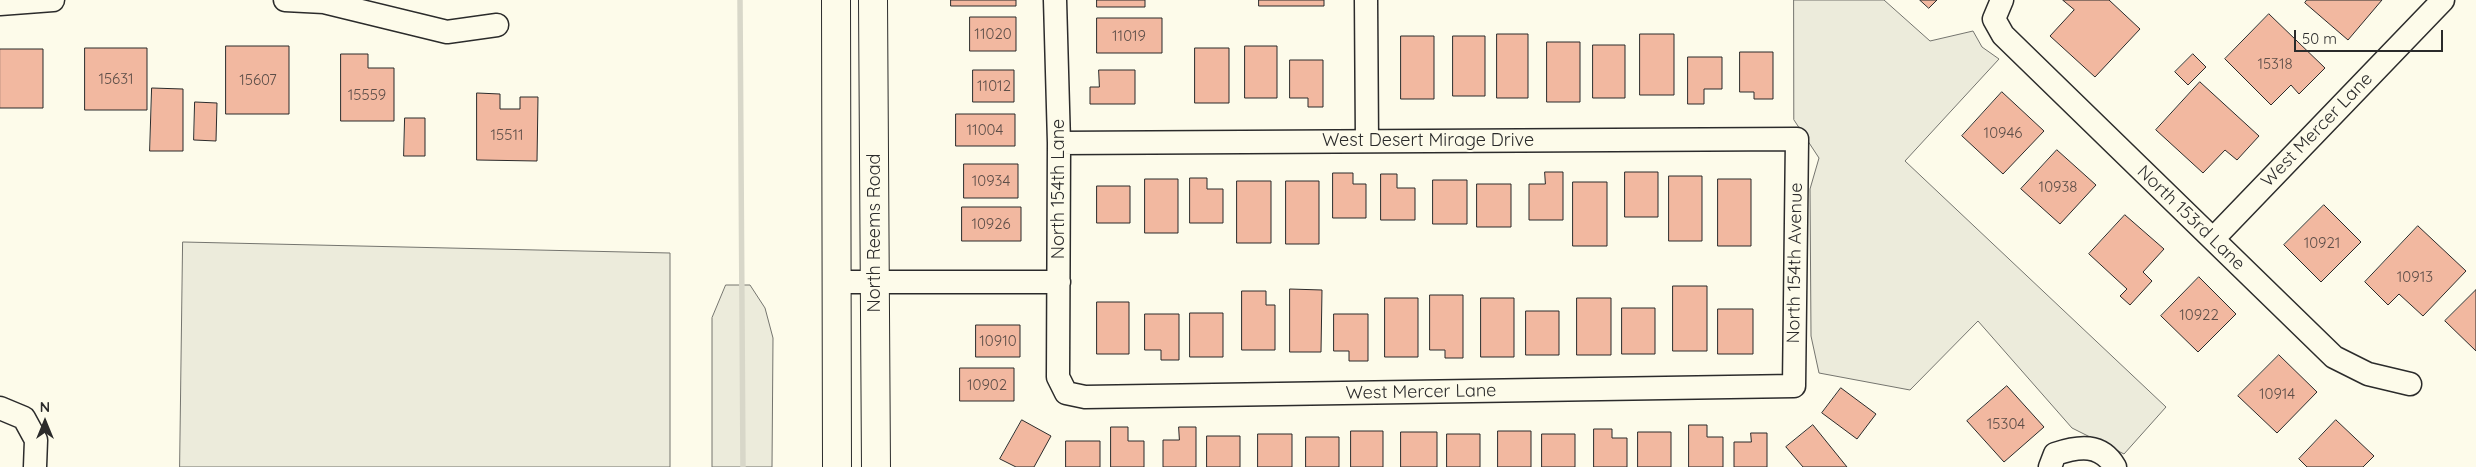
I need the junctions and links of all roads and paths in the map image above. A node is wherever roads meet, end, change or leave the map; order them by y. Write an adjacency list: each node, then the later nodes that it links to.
1 (52, 0): 8 (street)
2 (285, 0): 10 (street)
3 (836, 0): 15 (main road)
4 (873, 0): 17 (main road, North Reems Road)
5 (1055, 0): 13 (street, North 154th Lane)
6 (1366, 0): 12 (street)
7 (2443, 0): 14 (street, West Mercer Lane)
8 (0, 4)
9 (1998, 9): 14 (street, North 153rd Lane)
10 (497, 25)
11 (1796, 139): 12 (street, West Desert Mirage Drive); 20 (street, North 154th Avenue)
12 (1367, 141): 13 (street, West Desert Mirage Drive)
13 (1059, 143): 16 (street, North 154th Lane)
14 (2213, 239): 19 (street, North 153rd Lane)
15 (838, 282): 17 (street); 23 (main road)
16 (1059, 282): 17 (street); 18 (street, North 154th Lane)
17 (875, 283): 24 (main road, North Reems Road)
18 (1058, 377): 20 (street, West Mercer Lane)
19 (2410, 384)
20 (1794, 386)
21 (0, 408): 22 (street)
22 (35, 467)
23 (837, 467)
24 (876, 467)
25 (2050, 467): 26 (street)
26 (2115, 467)

